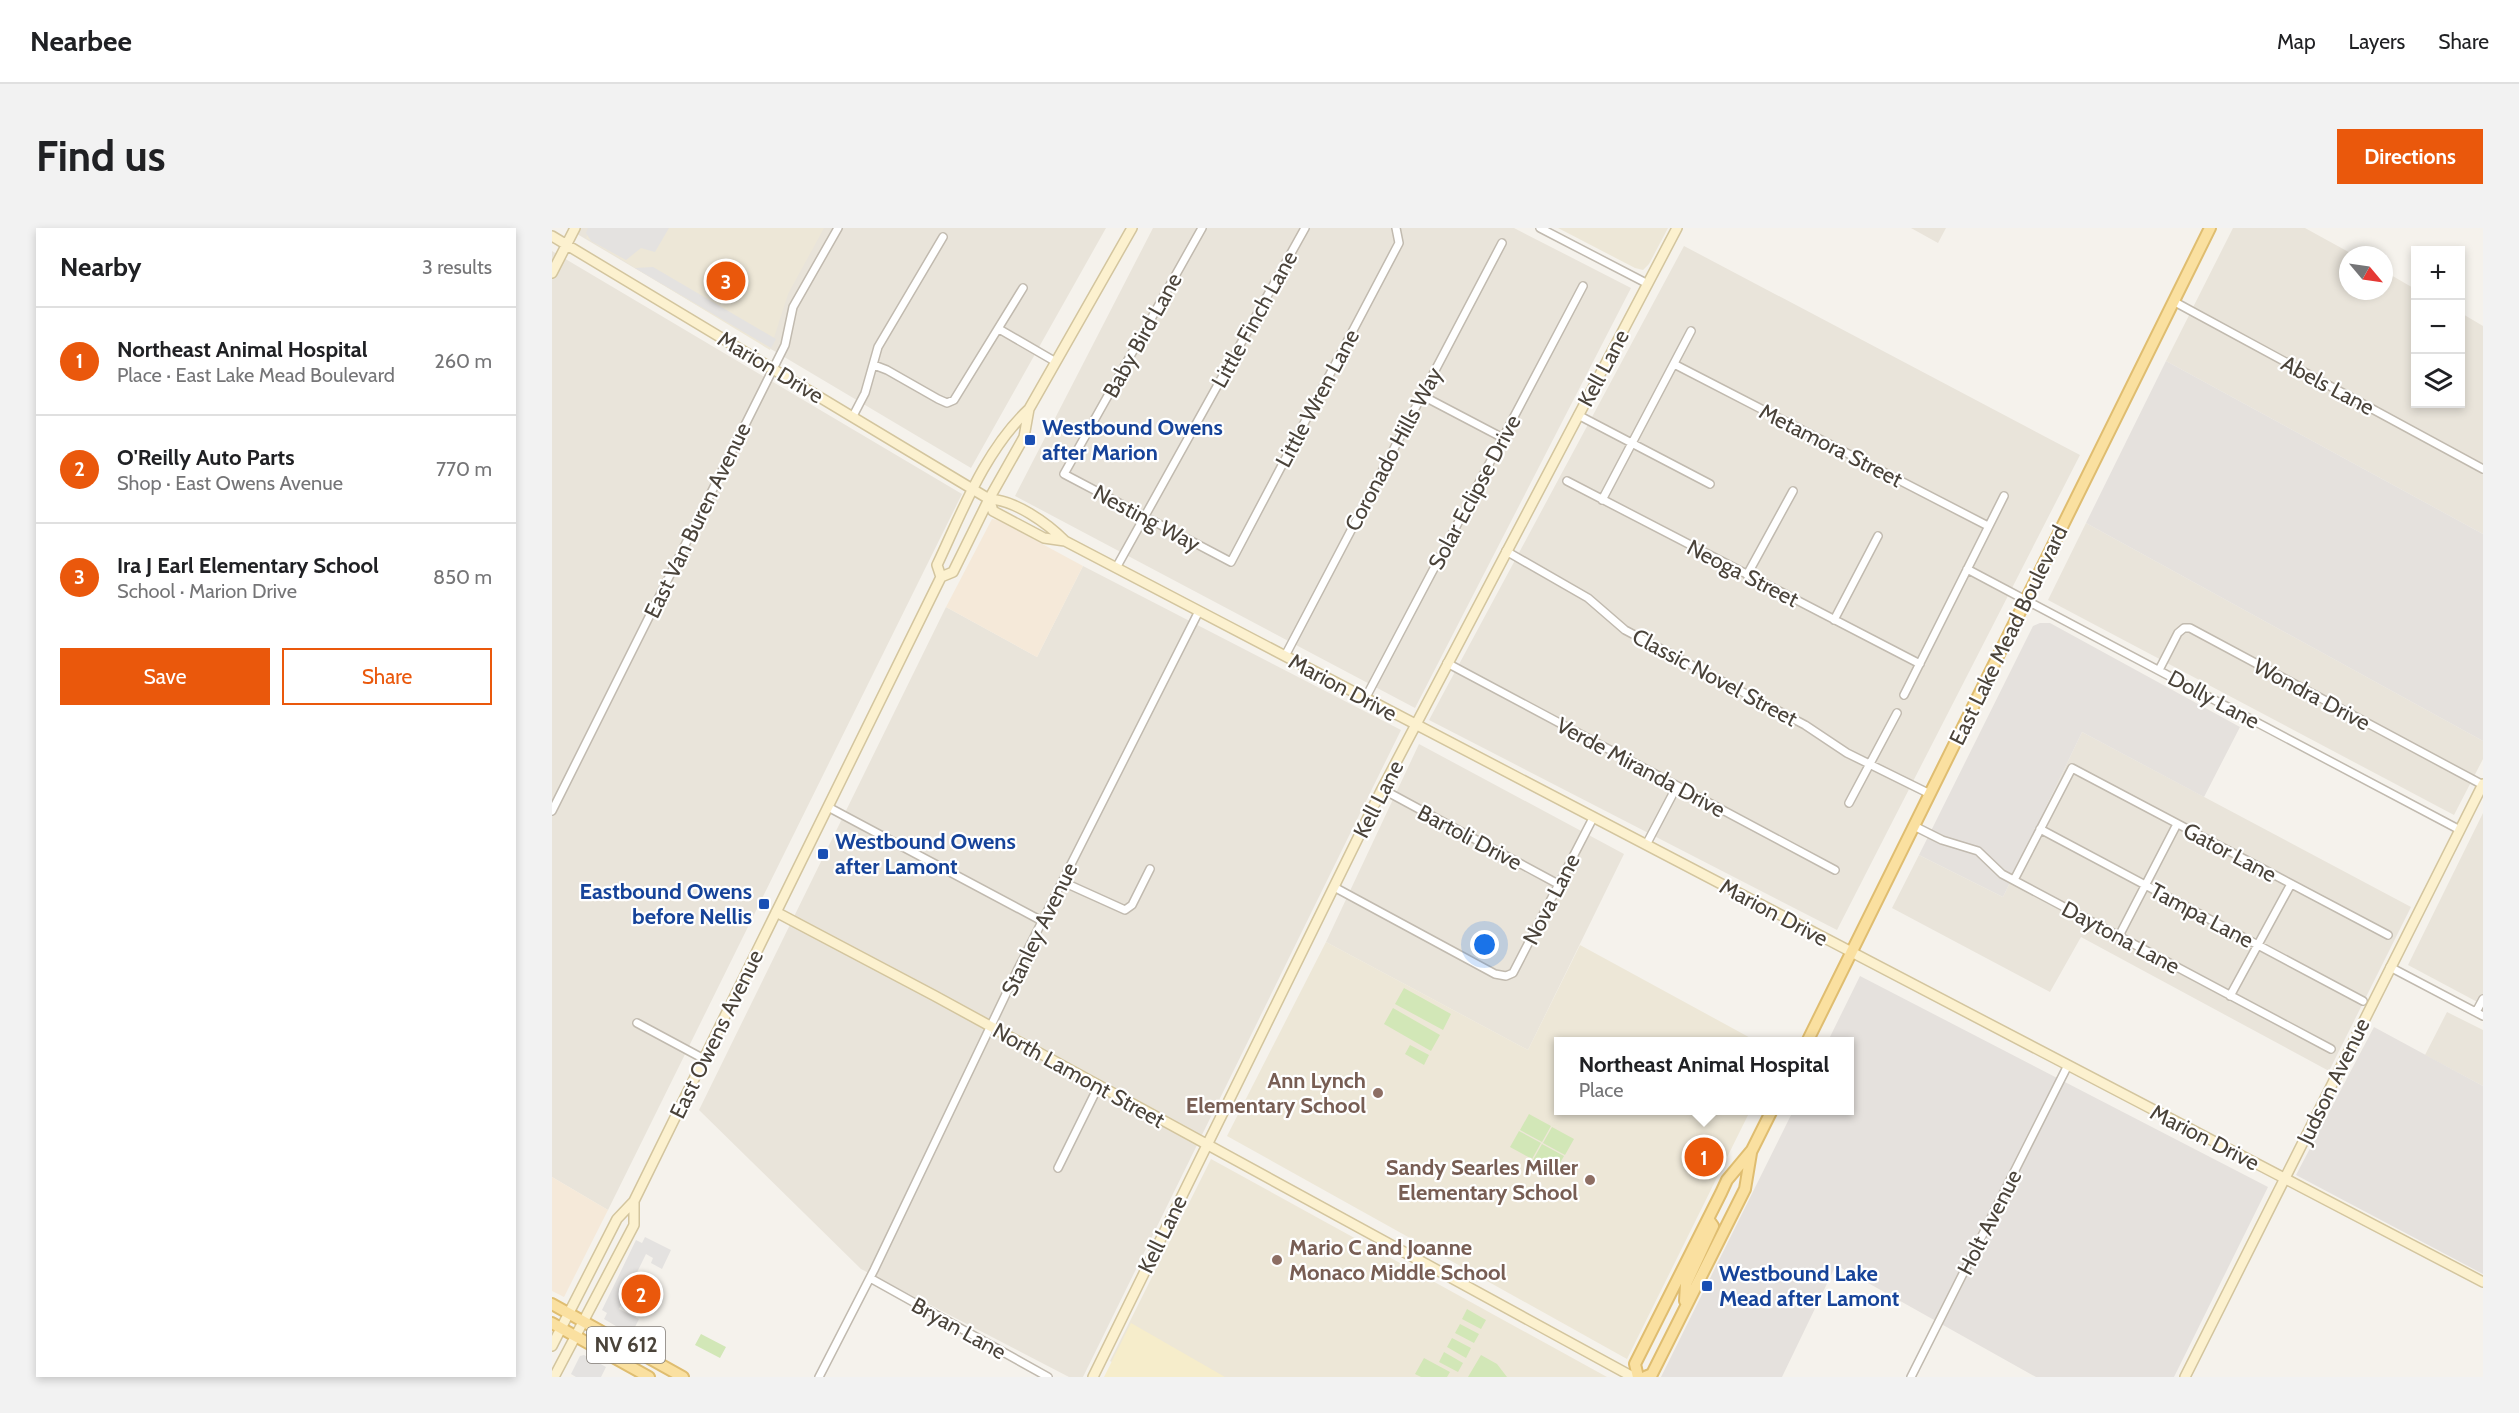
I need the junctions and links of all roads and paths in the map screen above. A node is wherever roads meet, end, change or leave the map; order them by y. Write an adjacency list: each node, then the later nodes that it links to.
1 (575, 228): 13 (street)
2 (838, 228): 24 (street, East Van Buren Avenue)
3 (1131, 228): 21 (street, East Owens Avenue)
4 (1202, 228): 32 (street, Baby Bird Lane)
5 (1305, 228): 40 (street, Little Finch Lane)
6 (1540, 228): 15 (street)
7 (1677, 228): 15 (street, Kell Lane)
8 (2210, 228): 18 (main road, East Lake Mead Boulevard)
9 (1398, 231): 44 (street, Little Wren Lane)
10 (552, 236): 13 (street, Marion Drive)
11 (943, 237): 23 (street)
12 (1502, 243): 25 (street, Coronado Hills Way)
13 (566, 244): 14 (street); 24 (street, Marion Drive)
14 (552, 273)
15 (1648, 284): 27 (street, Kell Lane)
16 (1583, 286): 29 (street, Solar Eclipse Drive)
17 (1023, 288): 19 (street)
18 (2173, 301): 31 (street, Abels Lane); 49 (main road, East Lake Mead Boulevard)
19 (999, 329): 21 (street); 23 (street)
20 (1691, 331): 22 (street)
21 (1056, 362): 26 (street, East Owens Avenue)
22 (1674, 364): 30 (street); 41 (street, Metamora Street)
23 (874, 365): 28 (street)
24 (773, 368): 28 (street, Marion Drive); 67 (street, East Van Buren Avenue)
25 (1421, 395): 29 (street); 52 (street, Coronado Hills Way)
26 (1029, 409): 35 (street, East Owens Avenue); 38 (street, East Owens Avenue)
27 (1578, 415): 30 (street); 43 (street, Kell Lane)
28 (852, 416): 35 (street, Marion Drive)
29 (1503, 438): 57 (street, Solar Eclipse Drive)
30 (1632, 444): 34 (street); 39 (street)
31 (2483, 469)
32 (1064, 474): 40 (street, Nesting Way)
33 (1567, 481): 39 (street, Neoga Street)
34 (1710, 484)
35 (974, 489): 38 (street, Marion Drive); 48 (street, East Owens Avenue)
36 (1793, 491): 47 (street)
37 (2004, 496): 41 (street)
38 (988, 499): 45 (street, Marion Drive); 48 (street, East Owens Avenue)
39 (1602, 500): 47 (street, Neoga Street)
40 (1143, 516): 44 (street, Nesting Way); 45 (street, Little Finch Lane)
41 (1988, 526): 46 (street)
42 (1878, 536): 51 (street)
43 (1506, 551): 53 (street, Kell Lane); 60 (street, Classic Novel Street)
44 (1231, 562)
45 (1116, 568): 50 (street, Marion Drive)
46 (1967, 570): 49 (street, Dolly Lane); 54 (street)
47 (1747, 575): 51 (street, Neoga Street)
48 (941, 577): 66 (street, East Owens Avenue)
49 (2026, 599): 55 (street, Dolly Lane); 64 (main road, East Lake Mead Boulevard)
50 (1199, 611): 52 (street, Marion Drive); 77 (street, Stanley Avenue)
51 (1834, 620): 54 (street, Neoga Street)
52 (1285, 656): 57 (street, Marion Drive)
53 (1447, 663): 59 (street, Kell Lane); 62 (street, Verde Miranda Drive)
54 (1920, 664): 56 (street)
55 (2159, 670): 61 (street, Wondra Drive); 72 (street, Dolly Lane)
56 (1904, 695)
57 (1365, 699): 59 (street, Marion Drive)
58 (1897, 713): 60 (street)
59 (1415, 726): 63 (street, Kell Lane); 68 (street, Marion Drive)
60 (1869, 764): 64 (street, Classic Novel Street); 65 (street)
61 (2483, 785): 72 (street, Judson Avenue)
62 (1677, 786): 73 (street); 75 (street, Verde Miranda Drive)
63 (1382, 789): 78 (street, Bartoli Drive); 81 (street, Kell Lane)
64 (1930, 794): 70 (main road, East Lake Mead Boulevard)
65 (1849, 803)
66 (828, 807): 82 (street, East Owens Avenue); 83 (street)
67 (552, 811)
68 (1593, 818): 73 (street, Marion Drive); 78 (street, Nova Lane)
69 (2177, 824): 71 (street, Gator Lane); 79 (street, Gator Lane); 80 (street)
70 (1914, 826): 76 (street, Daytona Lane); 87 (main road, East Lake Mead Boulevard)
71 (2040, 829): 76 (street); 80 (street, Tampa Lane)
72 (2460, 830): 88 (street, Judson Avenue)
73 (1646, 845): 87 (street, Marion Drive)
74 (1150, 869): 77 (street)
75 (1835, 870)
76 (2014, 880): 85 (street, Daytona Lane)
77 (1063, 882): 83 (street, Stanley Avenue)
78 (1558, 884): 81 (street, Nova Lane)
79 (2291, 884): 84 (street, Gator Lane); 86 (street)
80 (2145, 885): 85 (street); 86 (street, Tampa Lane)
81 (1334, 887): 101 (street, Kell Lane)
82 (776, 912): 94 (street, North Lamont Street); 97 (street, East Owens Avenue)
83 (1042, 921): 94 (street, Stanley Avenue)
84 (2388, 935)
85 (2119, 936): 89 (street, Daytona Lane)
86 (2258, 945): 89 (street); 91 (street, Tampa Lane)
87 (1851, 953): 95 (main road, East Lake Mead Boulevard); 98 (street, Marion Drive)
88 (2390, 967): 92 (street); 104 (street, Judson Avenue)
89 (2230, 996): 96 (street, Daytona Lane)
90 (2483, 999): 92 (street)
91 (2363, 1001)
92 (2480, 1014)
93 (637, 1023): 97 (street)
94 (991, 1026): 99 (street, North Lamont Street); 107 (street, Stanley Avenue)
95 (1809, 1037)
96 (2331, 1049)
97 (704, 1059): 105 (street, East Owens Avenue)
98 (2067, 1067): 104 (street, Marion Drive); 124 (street, Holt Avenue)
99 (1099, 1085): 101 (street, North Lamont Street); 103 (street)
100 (1770, 1115): 102 (main road)
101 (1207, 1145): 121 (street, Kell Lane); 122 (street, North Lamont Street)
102 (1752, 1150): 106 (main road); 110 (main road)
103 (1058, 1168)
104 (2285, 1178): 108 (street, Marion Drive); 125 (street, Judson Avenue)
105 (634, 1201): 111 (street, East Owens Avenue); 112 (street, East Owens Avenue)
106 (1708, 1219): 110 (main road); 122 (main road)
107 (870, 1278): 119 (street, Stanley Avenue); 120 (street, Bryan Lane)
108 (2483, 1282)
109 (552, 1304): 111 (main road, NV 612)
110 (1685, 1308): 123 (main road)
111 (569, 1314): 112 (main road, NV 612); 113 (street, East Owens Avenue)
112 (584, 1322): 114 (street, East Owens Avenue); 118 (main road, NV 612)
113 (557, 1326): 114 (main road, NV 612); 115 (street, East Owens Avenue)
114 (576, 1336): 116 (street, East Owens Avenue); 117 (main road, NV 612)
115 (552, 1346)
116 (554, 1377)
117 (648, 1377)
118 (683, 1377)
119 (819, 1377)
120 (1048, 1377)
121 (1093, 1377)
122 (1635, 1377)
123 (1645, 1377)
124 (1911, 1377)
125 (2185, 1377)

